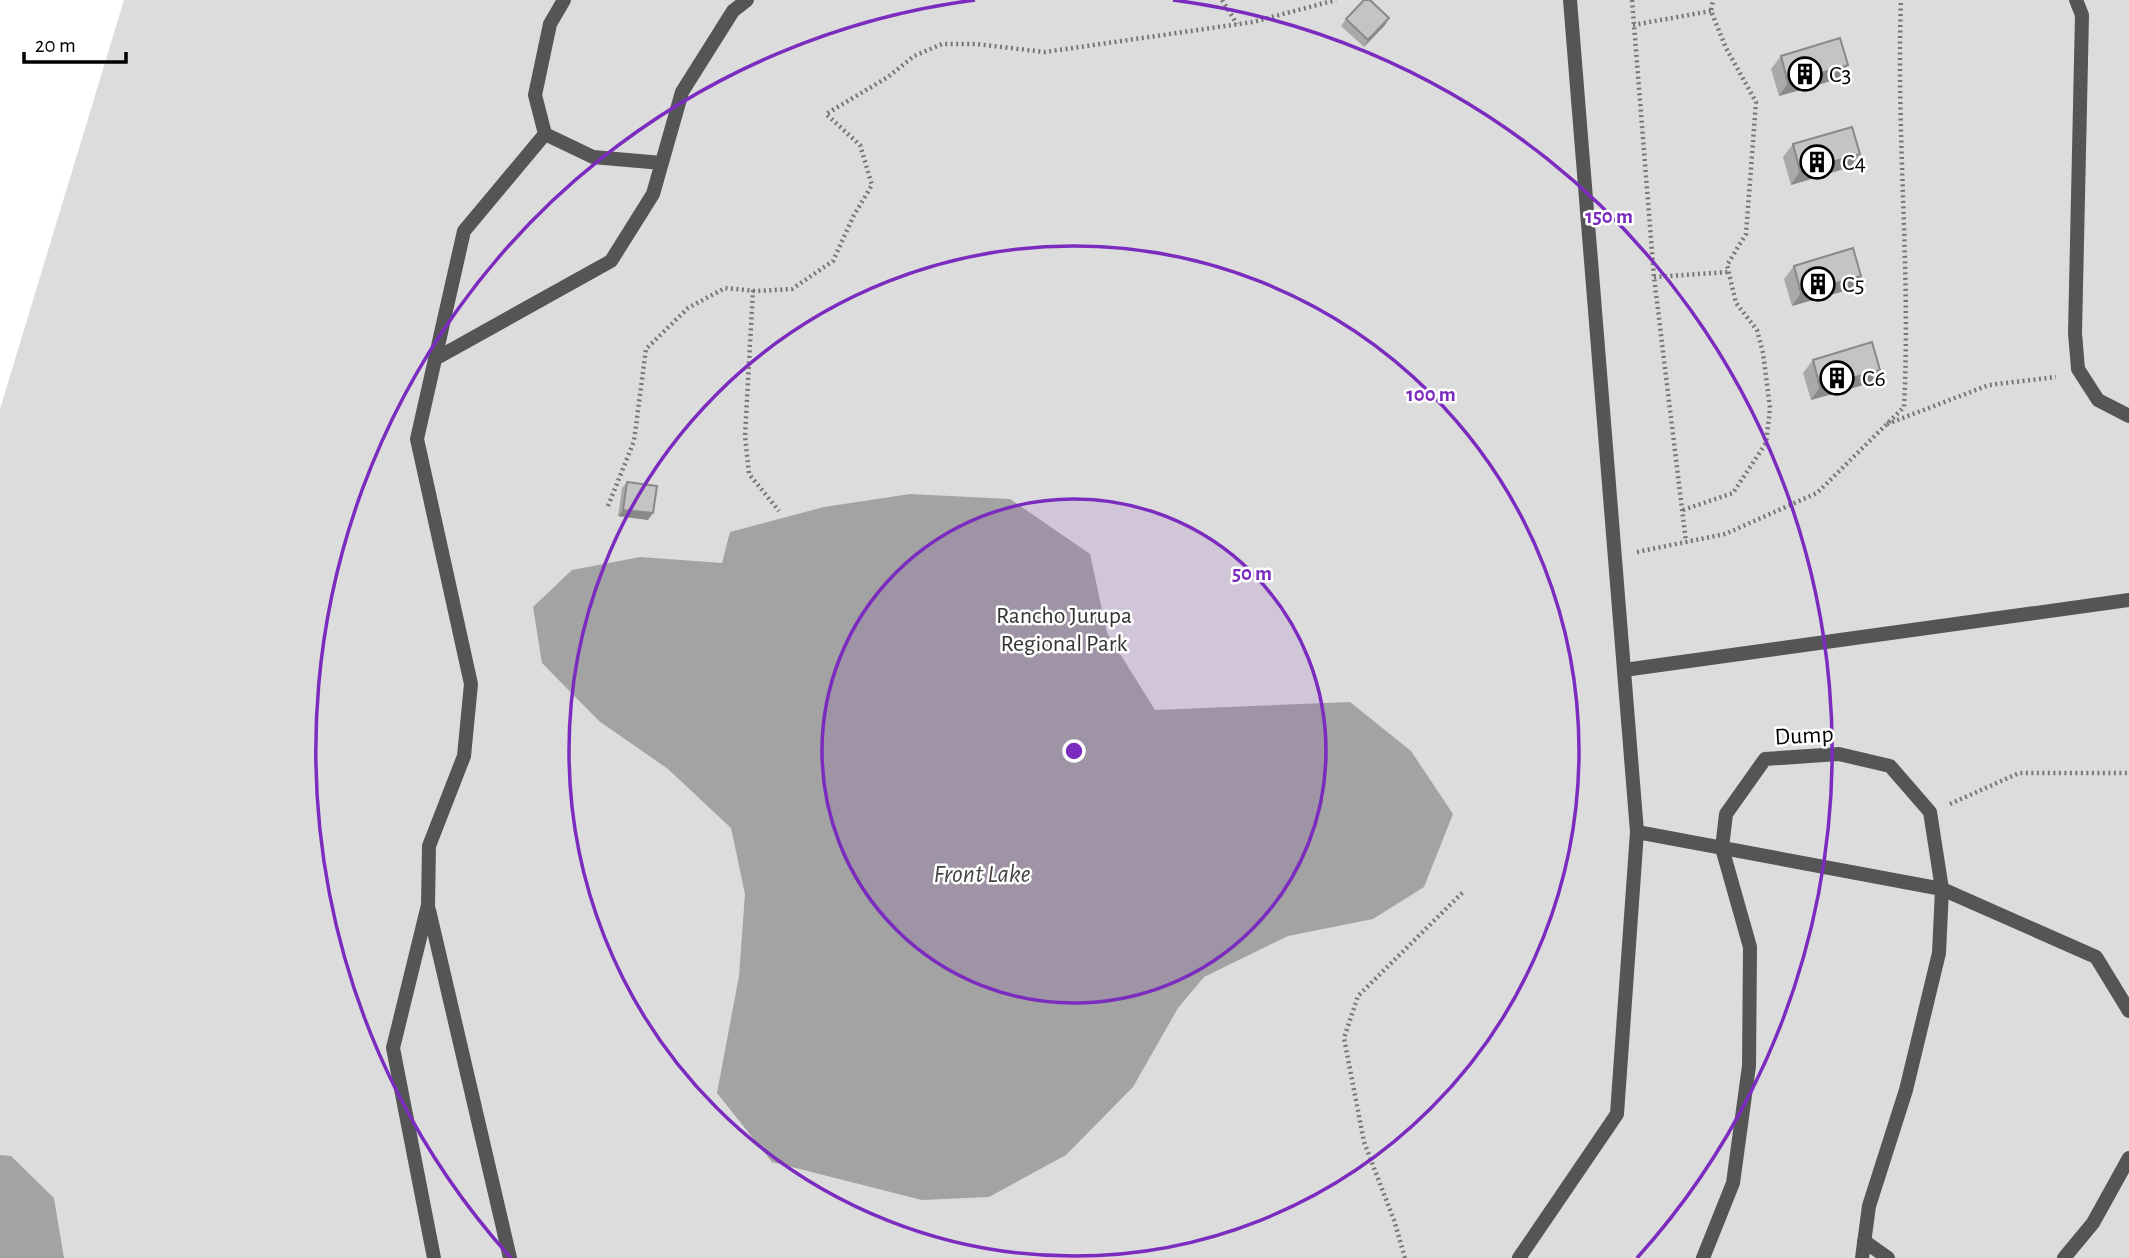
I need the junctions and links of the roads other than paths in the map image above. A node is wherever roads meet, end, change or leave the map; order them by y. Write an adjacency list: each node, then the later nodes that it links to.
1 (564, 0): 5 (lane)
2 (747, 0): 6 (lane)
3 (1570, 0): 10 (lane)
4 (2076, 0): 8 (lane)
5 (545, 134): 6 (lane); 7 (lane)
6 (662, 163): 7 (lane)
7 (435, 359): 14 (lane)
8 (2129, 416)
9 (2129, 600): 10 (lane)
10 (1624, 670): 11 (lane)
11 (1637, 832): 12 (lane); 20 (lane)
12 (1722, 848): 13 (lane); 13 (lane, Dump); 21 (lane, Dump)
13 (1942, 889): 15 (lane); 17 (lane)
14 (428, 905): 18 (lane); 19 (lane)
15 (2129, 1011)
16 (2129, 1157): 24 (lane)
17 (1864, 1241): 22 (lane); 23 (lane)
18 (435, 1258)
19 (510, 1258)
20 (1519, 1258)
21 (1703, 1258)
22 (1861, 1258)
23 (1888, 1258)
24 (2064, 1258)

